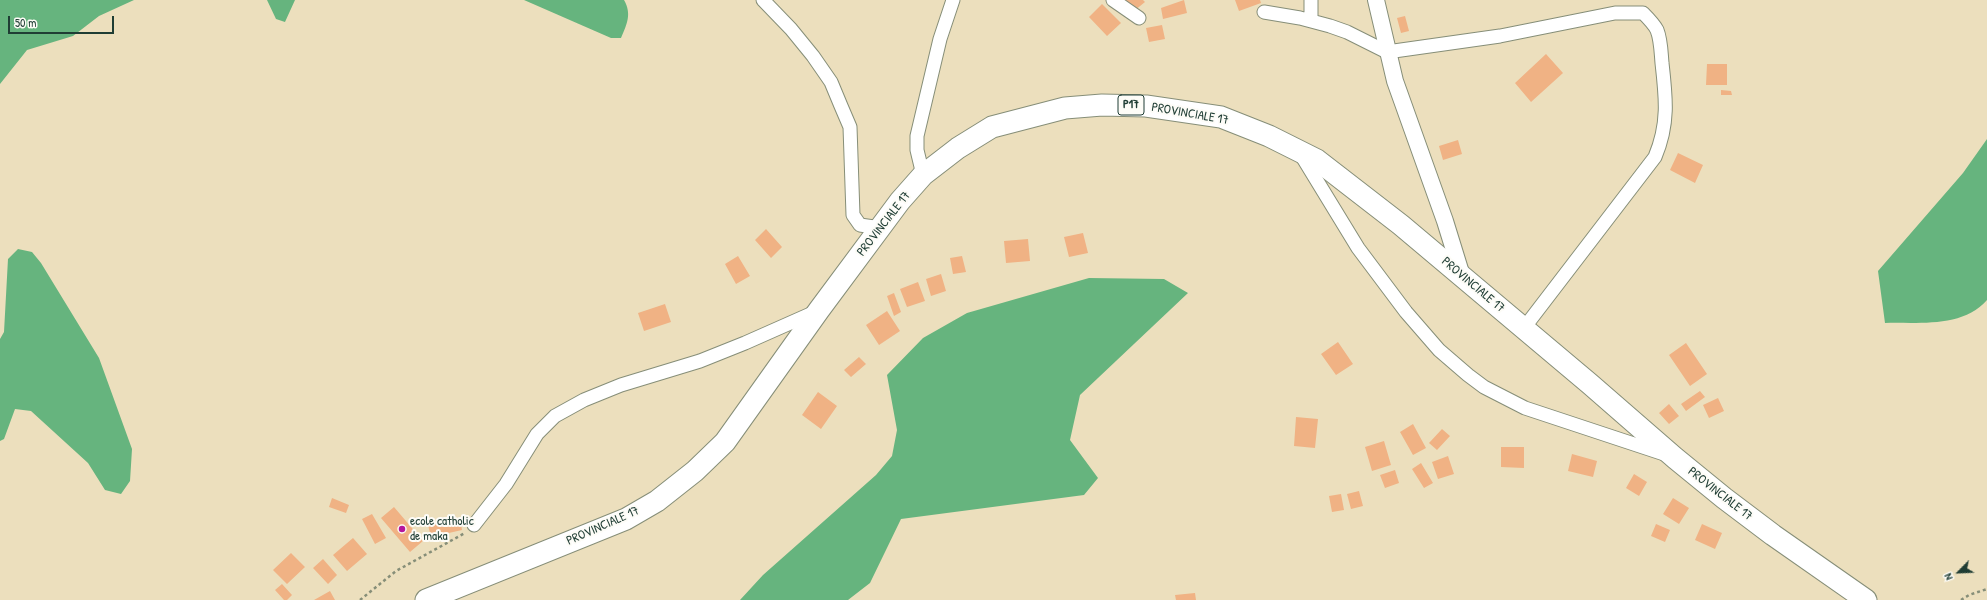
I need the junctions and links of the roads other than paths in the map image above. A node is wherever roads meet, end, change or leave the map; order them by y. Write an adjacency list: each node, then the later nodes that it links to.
1 (763, 0): 12 (street)
2 (953, 0): 11 (street)
3 (1113, 0): 7 (street)
4 (1311, 0): 8 (street)
5 (1376, 0): 9 (street)
6 (1264, 12): 8 (street)
7 (1139, 18)
8 (1311, 21): 9 (street)
9 (1387, 52): 13 (street); 15 (street)
10 (1297, 149): 11 (main road, PROVINCIALE 17 / P17); 13 (main road, PROVINCIALE 17 / P17); 16 (street)
11 (923, 175): 12 (main road, PROVINCIALE 17 / P17)
12 (882, 228): 14 (main road, PROVINCIALE 17 / P17)
13 (1462, 276): 15 (main road, PROVINCIALE 17 / P17)
14 (819, 310): 17 (street); 18 (main road, PROVINCIALE 17 / P17)
15 (1524, 328): 16 (main road, PROVINCIALE 17 / P17)
16 (1675, 458): 19 (main road, PROVINCIALE 17 / P17)
17 (474, 525)
18 (426, 600)
19 (1866, 600)

